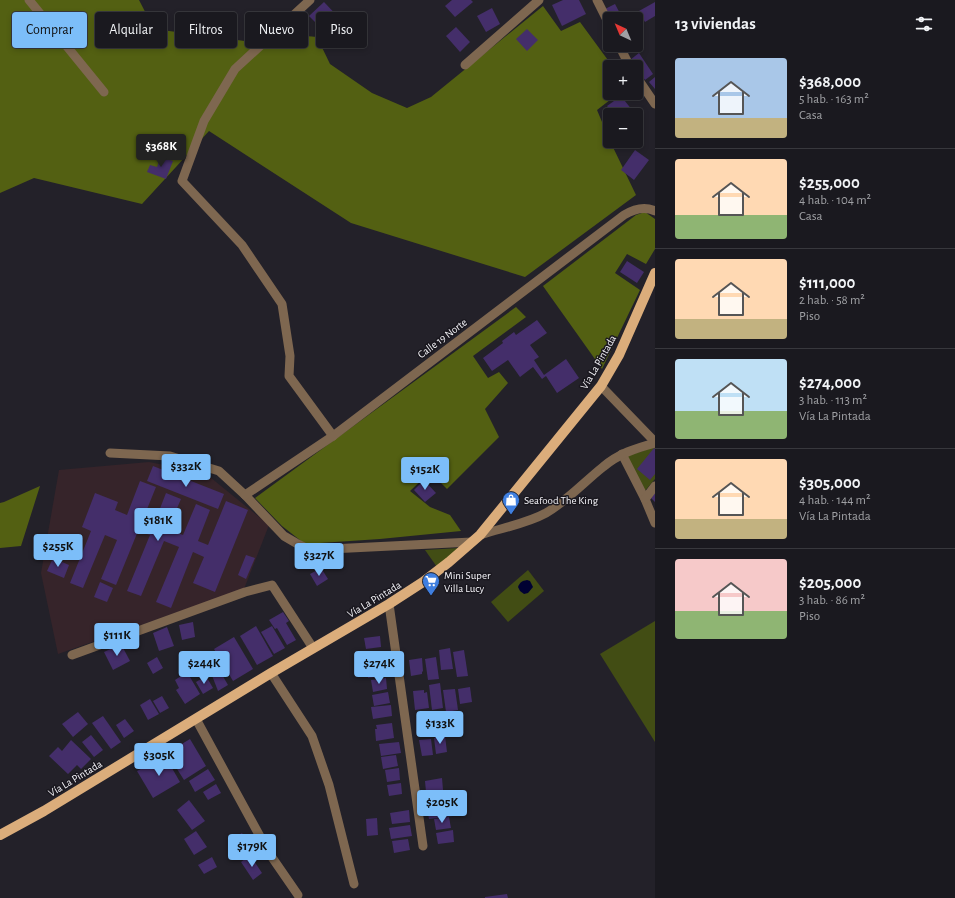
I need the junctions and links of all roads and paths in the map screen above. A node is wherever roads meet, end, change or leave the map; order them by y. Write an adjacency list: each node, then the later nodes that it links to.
1 (29, 0): 8 (street)
2 (310, 0): 13 (street)
3 (539, 0): 6 (street)
4 (597, 0): 5 (street)
5 (603, 12)
6 (465, 65)
7 (643, 86): 9 (street)
8 (104, 92)
9 (655, 104)
10 (655, 210): 13 (street, Calle 19 Norte)
11 (655, 273): 12 (main road, Vía La Pintada)
12 (600, 386): 14 (street); 21 (main road, Vía La Pintada)
13 (333, 436): 18 (street, Calle 19 Norte)
14 (655, 442): 16 (street)
15 (110, 453): 18 (street)
16 (622, 454): 19 (street); 21 (street)
17 (655, 486): 19 (street)
18 (246, 495): 21 (street)
19 (645, 499): 20 (street)
20 (655, 523)
21 (476, 538): 22 (main road, Vía La Pintada)
22 (389, 604): 23 (main road, Vía La Pintada); 28 (street)
23 (313, 648): 24 (street); 25 (main road, Vía La Pintada)
24 (72, 655)
25 (271, 673): 26 (main road, Vía La Pintada); 29 (street)
26 (196, 719): 27 (main road, Vía La Pintada); 30 (street)
27 (0, 835)
28 (423, 846)
29 (354, 884)
30 (298, 894)

